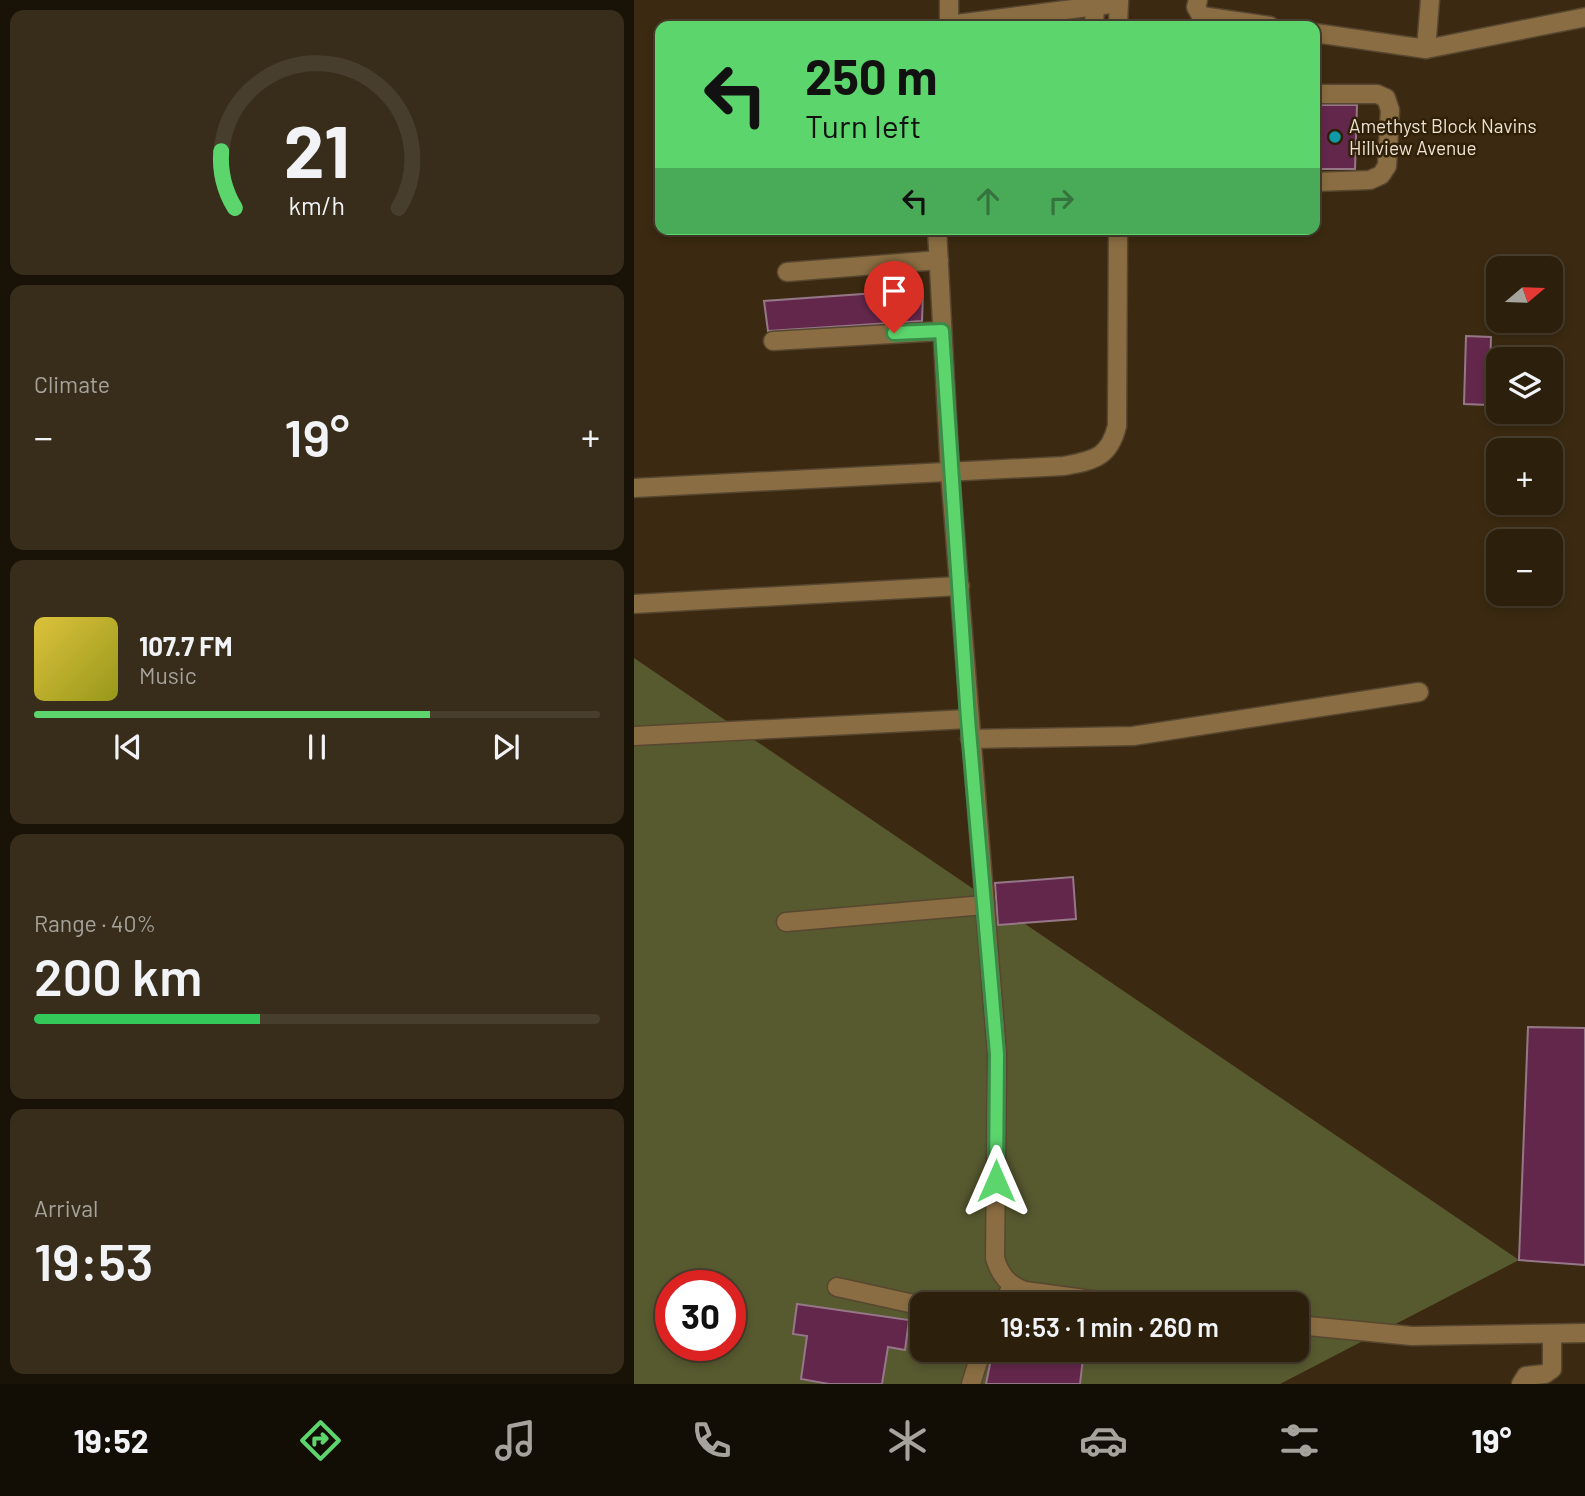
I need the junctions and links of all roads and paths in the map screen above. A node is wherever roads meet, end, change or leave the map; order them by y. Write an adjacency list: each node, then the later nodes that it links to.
1 (949, 0): 8 (street)
2 (1198, 0): 12 (street)
3 (1430, 0): 14 (street)
4 (1119, 2): 6 (street); 11 (street)
5 (1071, 4): 6 (street); 9 (street)
6 (1095, 5): 10 (street)
7 (1585, 17): 14 (street)
8 (949, 21)
9 (972, 21)
10 (1094, 21)
11 (1118, 21)
12 (1236, 21)
13 (1320, 34): 14 (street)
14 (1426, 49)
15 (1320, 94): 16 (street)
16 (1320, 182)
17 (937, 235): 19 (street)
18 (1118, 235): 23 (street)
19 (938, 260): 20 (street); 21 (street)
20 (787, 272)
21 (942, 331): 22 (street); 23 (street)
22 (773, 341)
23 (950, 472): 24 (street); 25 (street)
24 (634, 488)
25 (960, 586): 26 (street); 28 (street)
26 (634, 604)
27 (1419, 692): 30 (street)
28 (968, 719): 29 (street); 30 (street)
29 (634, 736)
30 (970, 739): 31 (street)
31 (984, 905): 32 (street); 33 (street)
32 (786, 922)
33 (1011, 1286): 35 (street); 36 (street)
34 (837, 1287): 37 (street)
35 (1008, 1292)
36 (1035, 1292)
37 (910, 1303)
38 (1309, 1326): 40 (street)
39 (1585, 1333): 40 (street)
40 (1552, 1334): 43 (street)
41 (978, 1362): 42 (street)
42 (971, 1384)
43 (1521, 1384)

